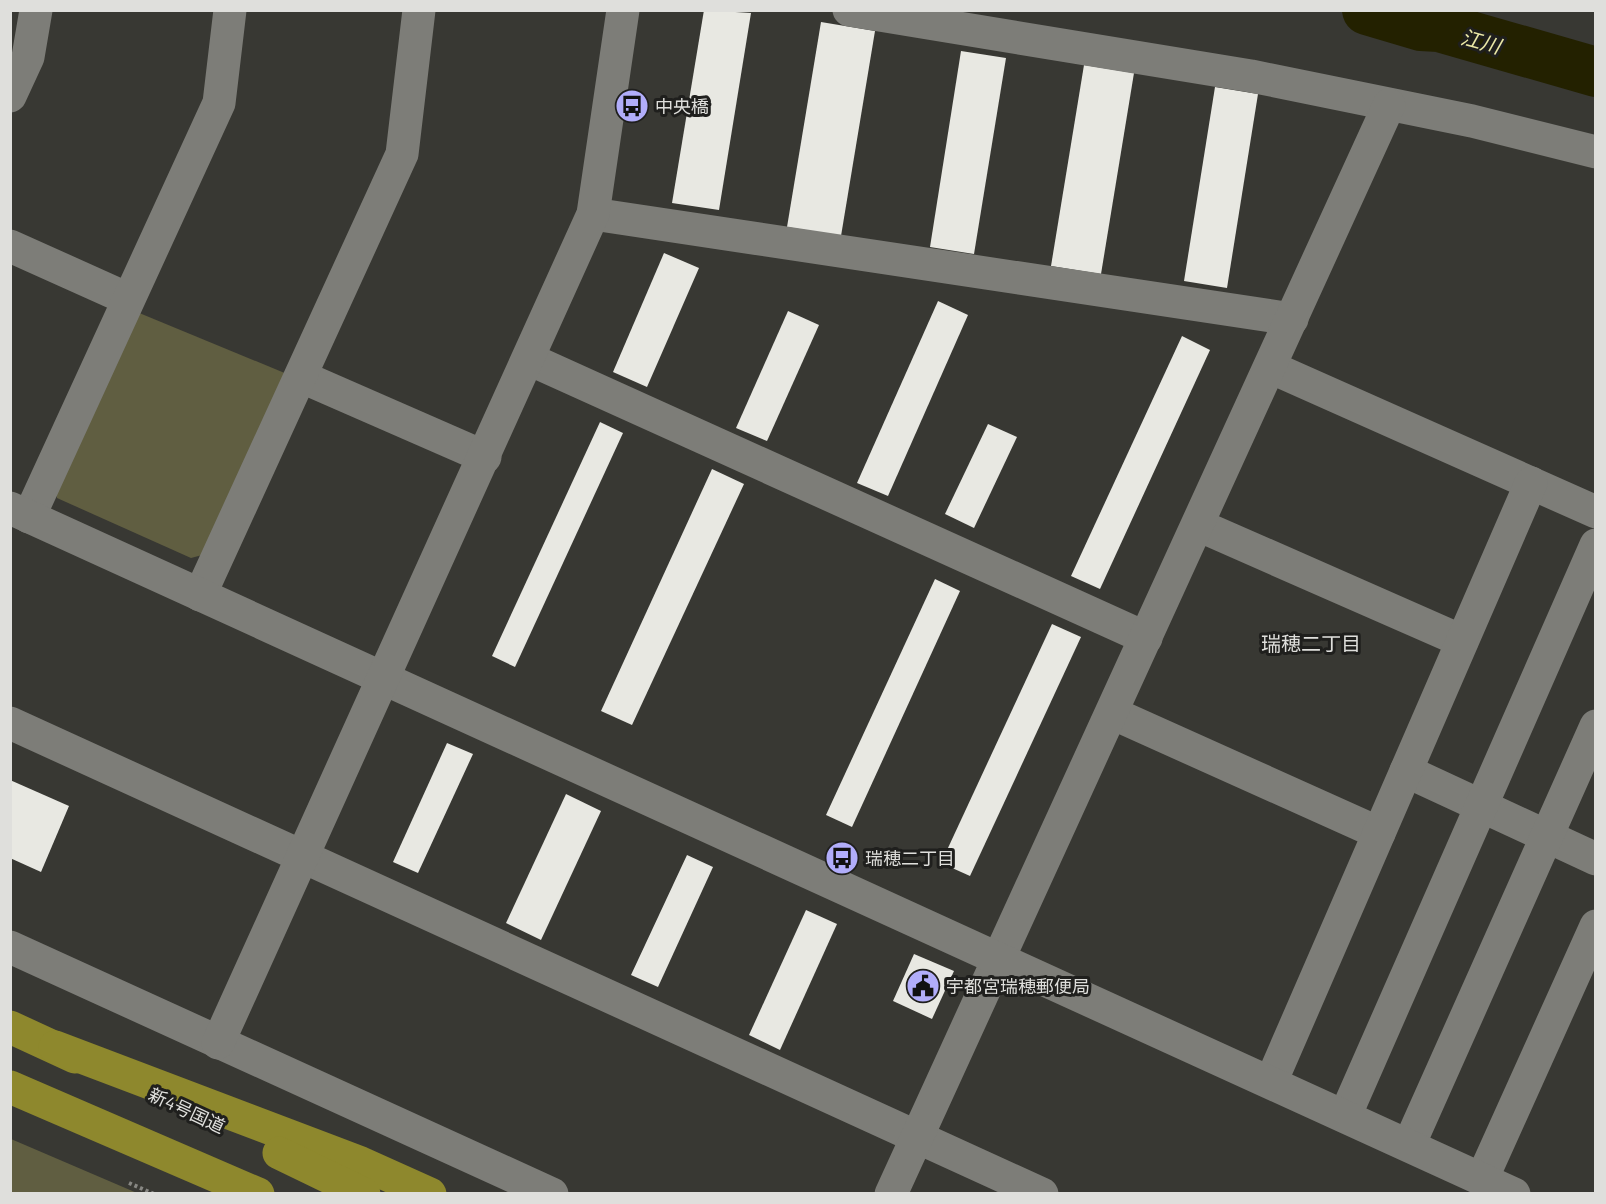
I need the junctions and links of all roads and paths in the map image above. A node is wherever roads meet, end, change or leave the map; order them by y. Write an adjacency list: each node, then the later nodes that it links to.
1 (36, 10): 6 (street)
2 (230, 10): 11 (street)
3 (419, 10): 15 (street)
4 (623, 10): 9 (street)
5 (849, 10): 7 (street)
6 (10, 96)
7 (1389, 105): 8 (street); 12 (street)
8 (1596, 152)
9 (593, 214): 12 (street); 13 (street)
10 (10, 246): 11 (street)
11 (128, 299): 19 (street)
12 (1292, 319): 14 (street)
13 (529, 358): 16 (street); 23 (street)
14 (1270, 367): 17 (street); 20 (street)
15 (302, 377): 16 (street); 22 (street)
16 (486, 458): 25 (street)
17 (1531, 483): 18 (street); 24 (street)
18 (1596, 512)
19 (20, 513): 22 (street)
20 (1198, 525): 23 (street); 24 (street)
21 (1596, 545): 30 (street)
22 (200, 595): 25 (street)
23 (1146, 638): 26 (street)
24 (1462, 641): 29 (street)
25 (384, 679): 33 (street); 37 (street)
26 (1112, 713): 31 (street); 37 (street)
27 (10, 723): 33 (street)
28 (1596, 726): 32 (street)
29 (1406, 771): 30 (street); 31 (street)
30 (1480, 806): 32 (street); 43 (street)
31 (1379, 833): 41 (street)
32 (1545, 836): 34 (street); 45 (street)
33 (304, 856): 39 (street); 44 (street)
34 (1596, 859)
35 (1596, 926): 46 (street)
36 (10, 947): 39 (street)
37 (1000, 958): 41 (street); 44 (street)
38 (10, 1027): 40 (highway, 新4号国道)
39 (218, 1043): 53 (street)
40 (56, 1047): 51 (highway, 新4号国道); 52 (highway)
41 (1271, 1082): 43 (street)
42 (10, 1089): 49 (highway); 50 (highway)
43 (1345, 1116): 45 (street)
44 (917, 1137): 54 (street); 55 (street)
45 (1409, 1145): 46 (street)
46 (1482, 1179): 56 (street)
47 (129, 1182): 48 (path)
48 (154, 1194)
49 (208, 1194)
50 (258, 1194)
51 (364, 1194)
52 (430, 1194)
53 (552, 1194)
54 (891, 1194)
55 (1042, 1194)
56 (1514, 1194)

